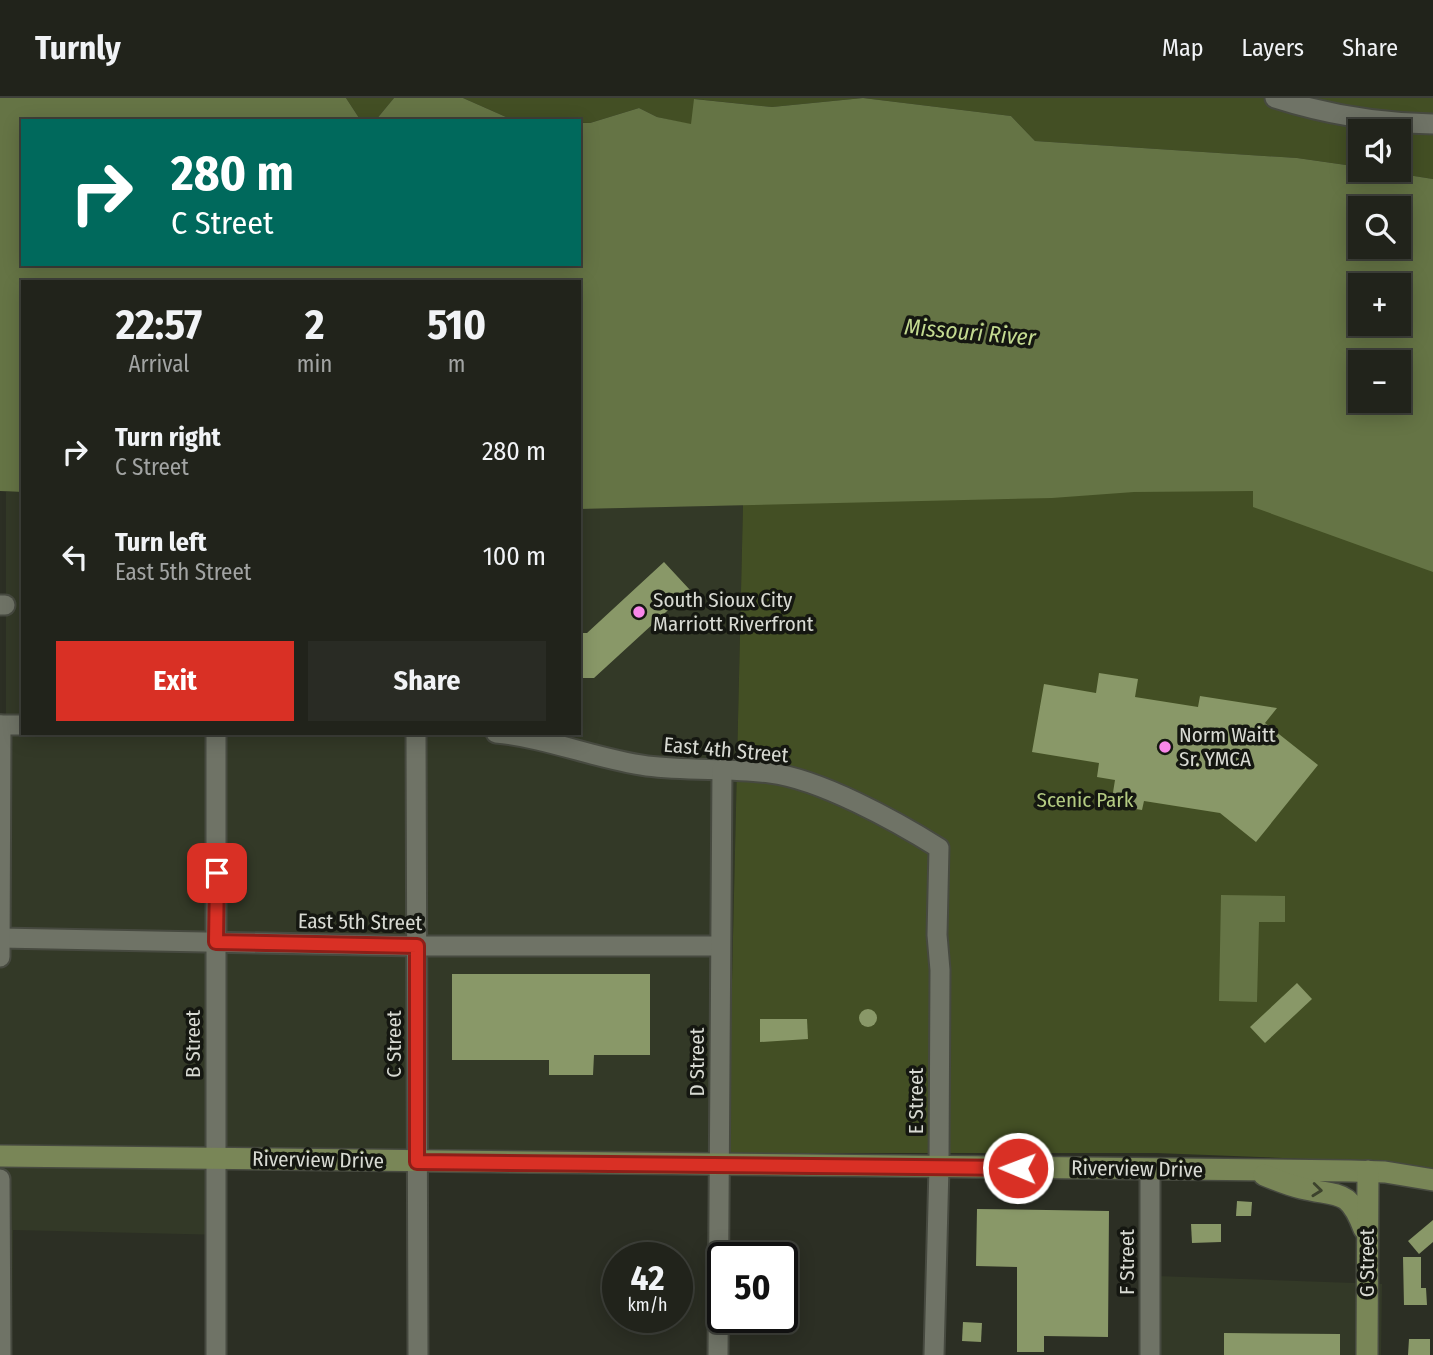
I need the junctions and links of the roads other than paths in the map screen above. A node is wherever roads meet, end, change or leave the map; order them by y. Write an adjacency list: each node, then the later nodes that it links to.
1 (1275, 98): 2 (street)
2 (1433, 124)
3 (1, 725): 4 (street); 10 (street)
4 (21, 725)
5 (216, 735): 11 (street, B Street)
6 (416, 735): 12 (street, C Street)
7 (518, 735): 8 (street, East 4th Street)
8 (722, 769): 9 (street, East 4th Street); 13 (street, D Street)
9 (939, 848): 19 (street, E Street)
10 (0, 939): 11 (street, East 5th Street); 14 (street)
11 (216, 942): 12 (street, East 5th Street); 16 (street, B Street)
12 (417, 946): 13 (street, East 5th Street); 17 (street, C Street)
13 (720, 946): 18 (street, D Street)
14 (0, 957)
15 (0, 1156): 16 (main road, Riverview Drive)
16 (214, 1158): 17 (main road, Riverview Drive); 27 (street, B Street)
17 (417, 1162): 18 (main road, Riverview Drive); 28 (street, C Street)
18 (720, 1164): 19 (main road, Riverview Drive); 29 (street, D Street)
19 (939, 1167): 20 (main road, Riverview Drive); 30 (street, E Street)
20 (1150, 1169): 21 (main road, Riverview Drive); 31 (street, F Street)
21 (1253, 1170): 22 (main road, Riverview Drive); 25 (main road, one-way to 25)
22 (1368, 1171): 24 (main road, Riverview Drive); 25 (main road, G Street)
23 (0, 1179): 26 (street)
24 (1433, 1180)
25 (1367, 1236): 32 (main road, G Street)
26 (1, 1355)
27 (216, 1355)
28 (418, 1355)
29 (718, 1355)
30 (934, 1355)
31 (1150, 1355)
32 (1367, 1355)

